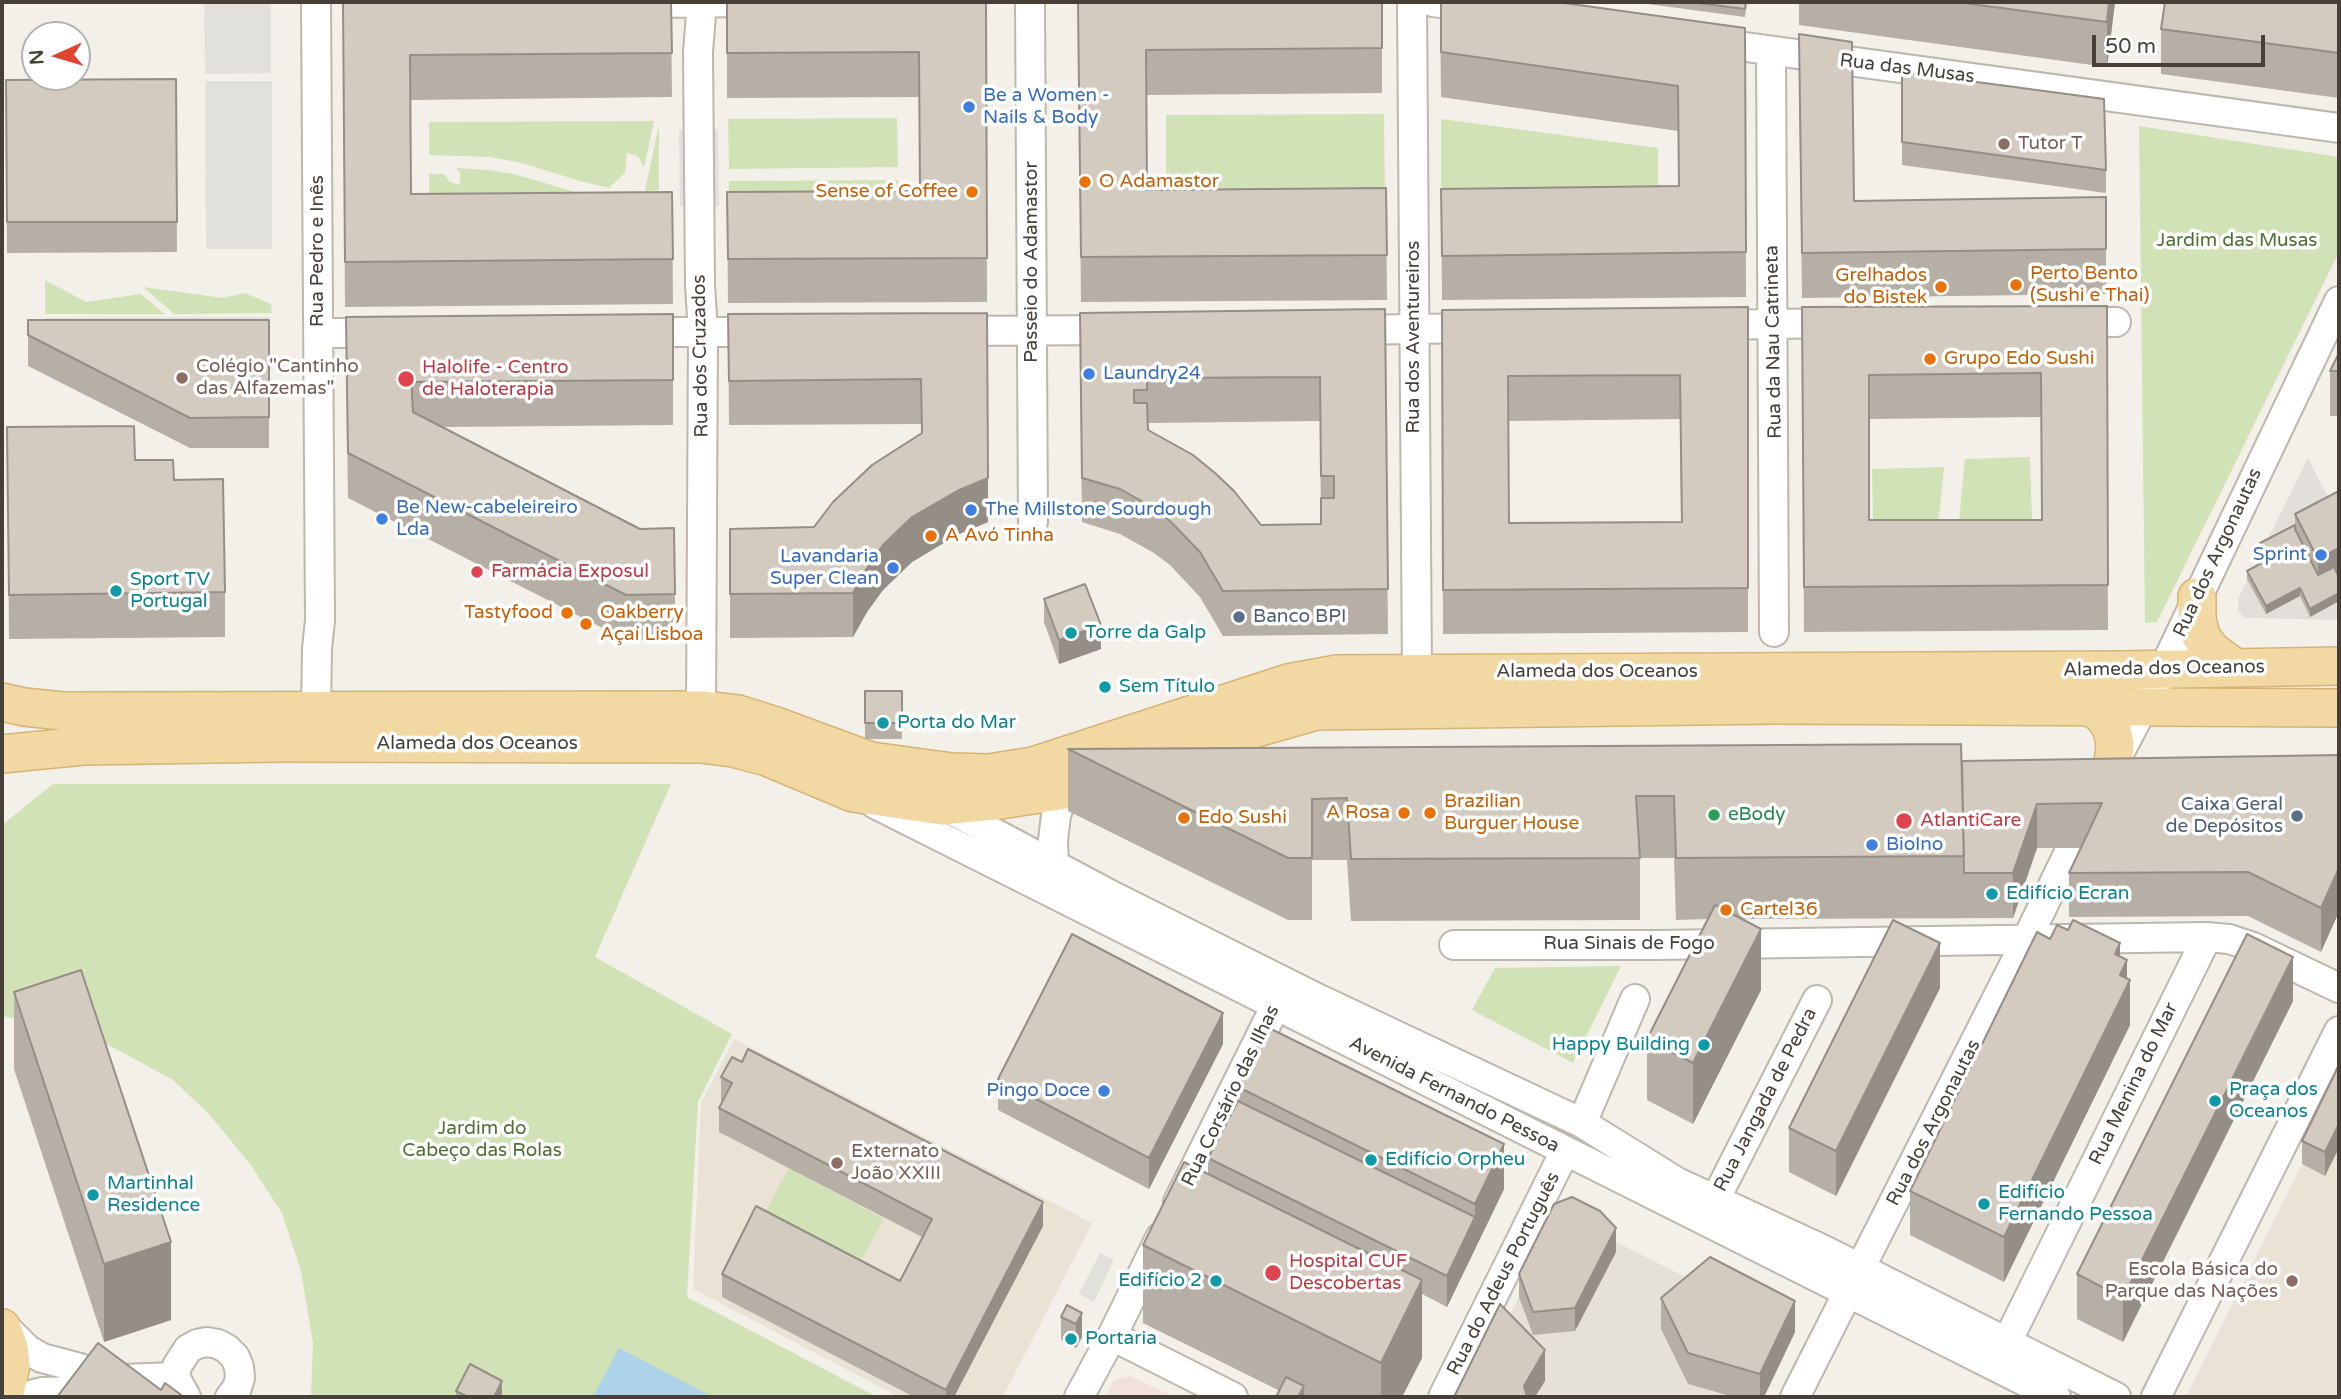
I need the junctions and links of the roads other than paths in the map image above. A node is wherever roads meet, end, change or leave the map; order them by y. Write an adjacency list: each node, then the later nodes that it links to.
1 (702, 2): 2 (street); 6 (street); 26 (street, Rua dos Cruzados)
2 (784, 2)
3 (1030, 2): 24 (street, Passeio do Adamastor)
4 (1412, 2): 22 (street, Rua dos Aventureiros)
5 (1433, 2): 8 (street)
6 (612, 4)
7 (324, 5): 28 (street, Rua Pedro e Inês)
8 (1501, 12)
9 (1678, 38): 10 (street, Rua das Musas)
10 (1771, 51): 11 (street, Rua das Musas); 16 (street, Rua da Nau Catrineta)
11 (2339, 128)
12 (2339, 301): 18 (street, Rua dos Argonautas)
13 (2048, 322): 14 (street)
14 (2116, 322)
15 (1870, 323): 16 (street)
16 (1774, 324): 17 (street); 32 (street, Rua da Nau Catrineta)
17 (1677, 325)
18 (2333, 326): 31 (street, Rua dos Argonautas)
19 (1511, 328): 22 (street)
20 (1149, 330): 24 (street)
21 (1326, 330): 22 (street)
22 (1414, 330): 36 (street, Rua dos Aventureiros)
23 (920, 331): 24 (street)
24 (1032, 331): 30 (street, Passeio do Adamastor)
25 (615, 332): 26 (street)
26 (703, 332): 27 (street); 42 (street, Rua dos Cruzados)
27 (788, 332)
28 (318, 333): 29 (street); 41 (street, Rua Pedro e Inês)
29 (410, 333)
30 (1033, 522)
31 (2197, 597): 34 (main road); 35 (street, Rua dos Argonautas)
32 (1774, 632)
33 (2339, 666): 34 (main road, Alameda dos Oceanos)
34 (2235, 668): 35 (main road, Alameda dos Oceanos)
35 (2163, 670): 36 (main road, Alameda dos Oceanos); 39 (street, Rua dos Argonautas)
36 (1417, 673): 47 (main road, Alameda dos Oceanos)
37 (2, 702): 41 (main road, Alameda dos Oceanos)
38 (2089, 707): 39 (main road, Alameda dos Oceanos); 45 (main road); 46 (main road, Alameda dos Oceanos)
39 (2143, 707): 40 (main road, Alameda dos Oceanos); 45 (street, Rua dos Argonautas)
40 (2339, 708)
41 (316, 710): 42 (main road, Alameda dos Oceanos); 43 (main road)
42 (701, 710): 47 (main road, Alameda dos Oceanos)
43 (282, 743): 44 (main road, Alameda dos Oceanos); 47 (main road, Alameda dos Oceanos)
44 (2, 754)
45 (2109, 779)
46 (1065, 790): 47 (main road, Alameda dos Oceanos); 49 (street)
47 (946, 805): 49 (street, Avenida Fernando Pessoa); 54 (street, Avenida Fernando Pessoa)
48 (2071, 848): 51 (street, Rua dos Argonautas)
49 (1054, 866): 54 (street, Avenida Fernando Pessoa)
50 (2207, 937): 51 (street, Rua Sinais de Fogo); 53 (street, Rua Sinais de Fogo); 65 (street, Rua Menina do Mar)
51 (2027, 939): 52 (street, Rua Sinais de Fogo); 61 (street, Rua dos Argonautas)
52 (1454, 945)
53 (2339, 988)
54 (1282, 994): 58 (street, Avenida Fernando Pessoa); 59 (street, Avenida Fernando Pessoa); 64 (street, Rua Corsário das Ilhas)
55 (1635, 999): 58 (street)
56 (1817, 1000): 60 (street, Rua Jangada de Pedra)
57 (2339, 1031): 77 (street)
58 (1582, 1123): 60 (street, Avenida Fernando Pessoa)
59 (1565, 1151): 62 (street, Avenida Fernando Pessoa); 73 (street, Rua do Adeus Português)
60 (1715, 1200): 61 (street, Avenida Fernando Pessoa)
61 (1860, 1268): 62 (street, Rua dos Argonautas); 65 (street, Avenida Fernando Pessoa)
62 (1847, 1293): 74 (street, Rua dos Argonautas); 75 (street, Avenida Fernando Pessoa)
63 (2, 1326): 66 (street); 68 (main road)
64 (1112, 1336): 71 (street, Rua Corsário das Ilhas); 72 (street)
65 (2006, 1344): 76 (street, Avenida Fernando Pessoa)
66 (95, 1380): 67 (street); 69 (street)
67 (180, 1387): 70 (street)
68 (4, 1397)
69 (22, 1397)
70 (230, 1397)
71 (1079, 1397)
72 (1233, 1397)
73 (1443, 1397)
74 (1795, 1397)
75 (2056, 1397)
76 (2116, 1397)
77 (2156, 1397)

